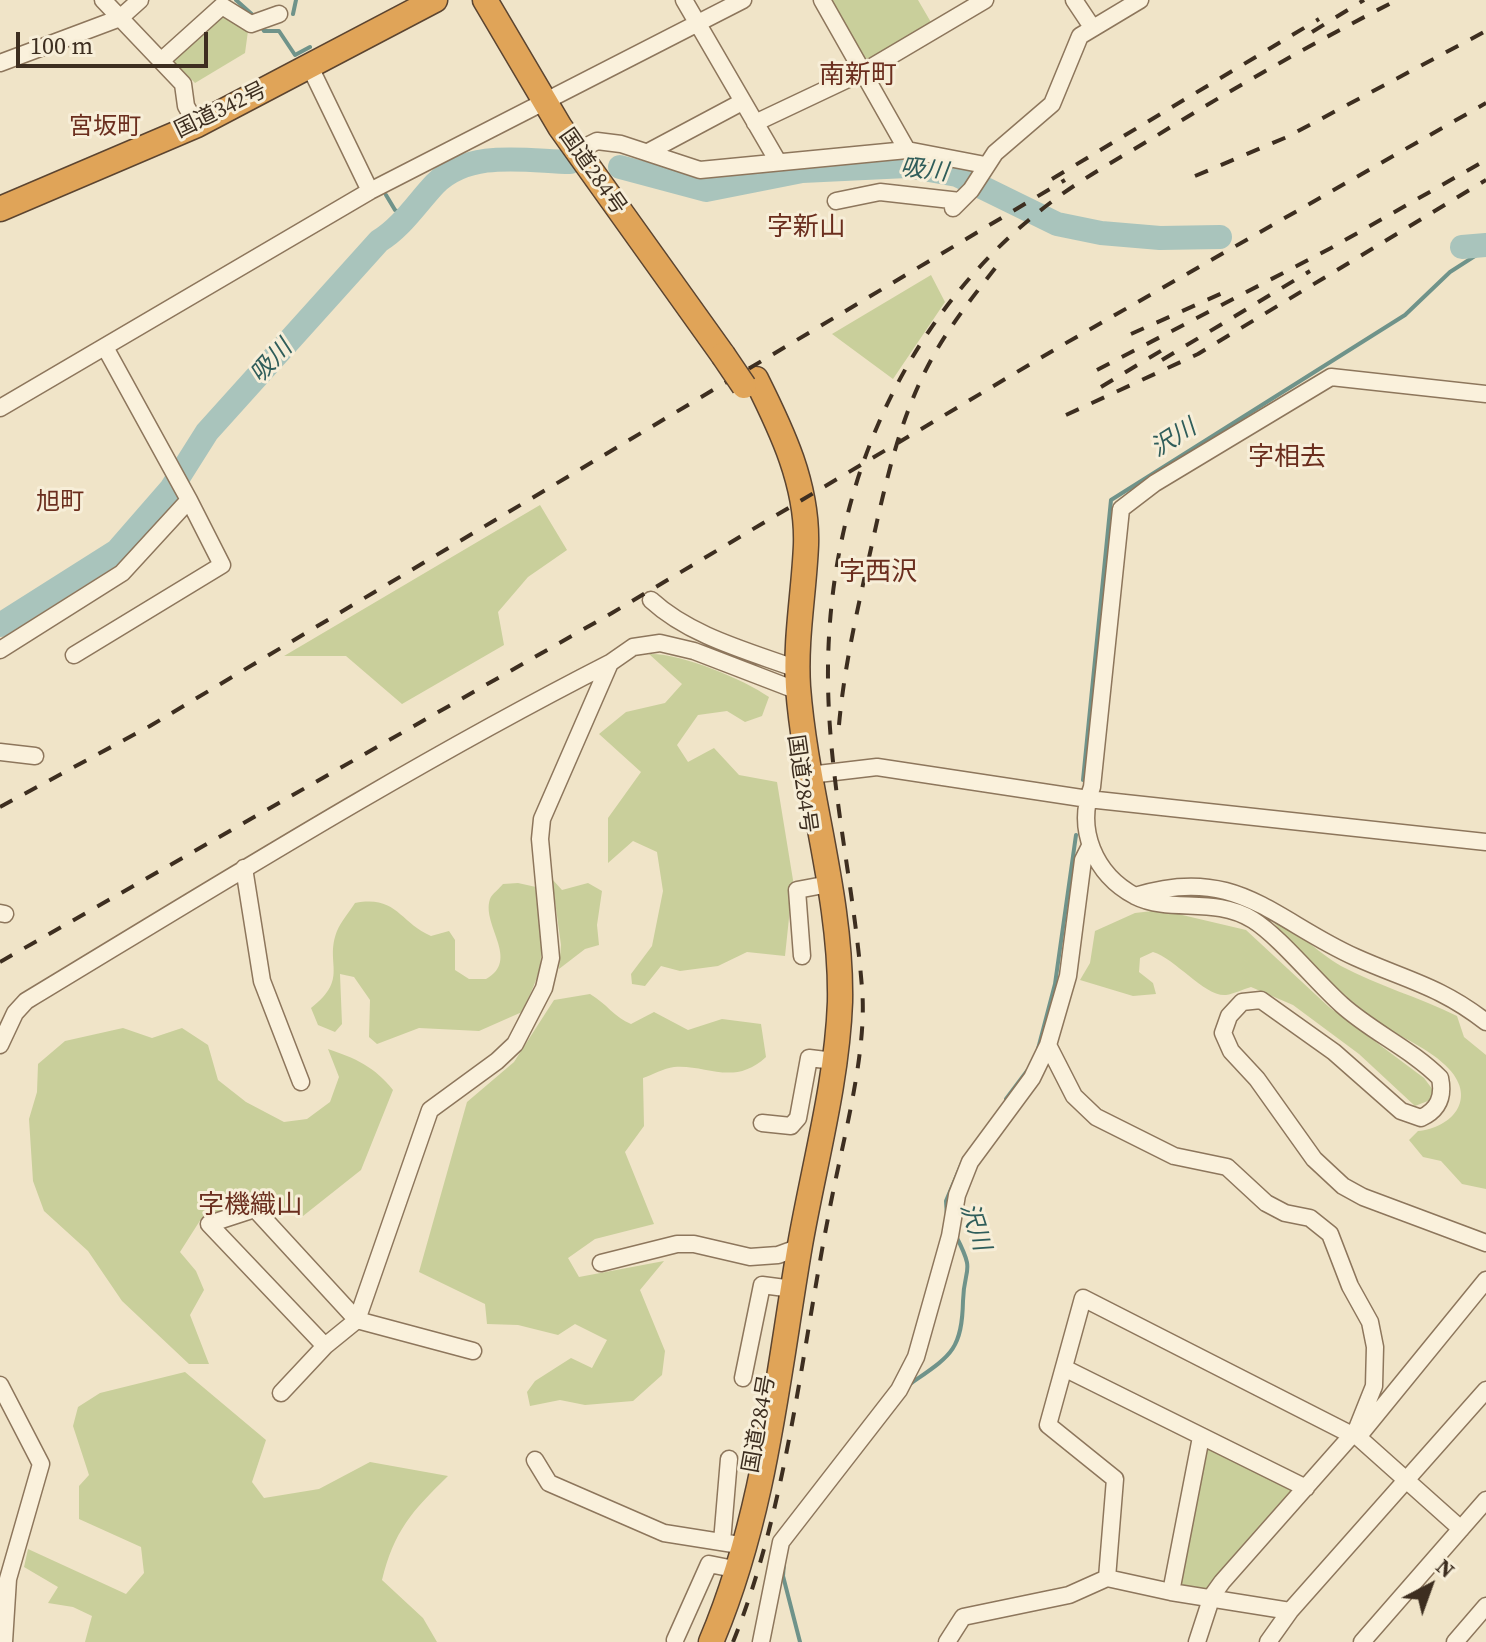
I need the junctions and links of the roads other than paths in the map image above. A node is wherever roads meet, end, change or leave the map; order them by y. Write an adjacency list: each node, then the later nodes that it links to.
1 (103, 0): 13 (street)
2 (140, 0): 13 (street)
3 (435, 0): 18 (highway, 国道342号)
4 (485, 0): 20 (highway, 国道284号)
5 (501, 0): 20 (highway, 国道284号)
6 (684, 0): 14 (street)
7 (743, 0): 14 (street)
8 (822, 0): 19 (street)
9 (985, 0): 19 (street)
10 (1074, 0): 15 (street)
11 (1140, 0): 15 (street)
12 (279, 14): 16 (street)
13 (120, 18): 16 (street); 17 (street)
14 (697, 24): 20 (street); 21 (street)
15 (1092, 27): 28 (street)
16 (162, 60): 23 (street)
17 (0, 63)
18 (310, 67): 23 (highway, 国道342号); 29 (street)
19 (865, 71): 22 (street); 25 (street)
20 (550, 101): 24 (highway, 国道284号); 29 (street); 33 (highway, 国道284号)
21 (742, 102): 22 (street); 26 (street)
22 (755, 123): 27 (street)
23 (197, 125): 31 (highway, 国道342号)
24 (589, 145): 26 (street); 33 (highway, 国道284号)
25 (907, 150): 27 (street); 28 (street)
26 (650, 151): 27 (street)
27 (777, 160)
28 (983, 168): 30 (street)
29 (370, 191): 32 (street)
30 (836, 201)
31 (0, 209)
32 (106, 349): 35 (street); 36 (street)
33 (729, 351): 41 (highway, 国道284号)
34 (1486, 394): 45 (street)
35 (0, 408)
36 (186, 496): 38 (street); 39 (street)
37 (651, 600): 41 (street)
38 (0, 650)
39 (74, 655)
40 (610, 663): 41 (street); 48 (street); 63 (street)
41 (791, 677): 44 (highway, 国道284号)
42 (0, 752): 43 (street)
43 (35, 756)
44 (806, 775): 45 (street); 49 (highway, 国道284号)
45 (1088, 799): 46 (street); 47 (street)
46 (1486, 842)
47 (1090, 846): 50 (street); 54 (street)
48 (244, 868): 53 (street); 56 (street)
49 (822, 885): 51 (street); 55 (highway, 国道284号)
50 (1135, 896): 52 (street); 58 (street)
51 (802, 956)
52 (1486, 1022)
53 (0, 1045)
54 (1048, 1045): 71 (street); 90 (street)
55 (829, 1060): 57 (street); 59 (highway, 国道284号)
56 (301, 1082)
57 (762, 1123)
58 (1486, 1243)
59 (794, 1250): 60 (street); 62 (highway, 国道284号)
60 (601, 1263)
61 (1486, 1280): 71 (street)
62 (788, 1289): 67 (street); 79 (highway, 国道284号)
63 (357, 1320): 64 (street); 64 (street); 65 (street)
64 (325, 1346): 70 (street)
65 (473, 1351)
66 (1064, 1368): 71 (street); 72 (street); 81 (street)
67 (743, 1378)
68 (0, 1385): 87 (street)
69 (1486, 1390): 75 (street)
70 (281, 1393)
71 (1355, 1436): 75 (street); 76 (street)
72 (1201, 1437): 76 (street); 82 (street)
73 (729, 1459): 79 (street)
74 (535, 1460): 79 (street)
75 (1406, 1480): 78 (street); 85 (street)
76 (1306, 1488): 83 (street)
77 (1486, 1500): 78 (street)
78 (1461, 1529): 94 (street)
79 (735, 1544): 80 (highway, 国道284号)
80 (734, 1569): 86 (street); 88 (highway, 国道284号); 89 (highway, 国道284号)
81 (1107, 1578): 82 (street); 91 (street)
82 (1171, 1592): 83 (street)
83 (1212, 1596): 85 (street); 92 (street)
84 (1486, 1606): 95 (street)
85 (1290, 1611): 93 (street)
86 (675, 1640)
87 (4, 1642)
88 (700, 1642)
89 (711, 1642)
90 (761, 1642)
91 (947, 1642)
92 (1197, 1642)
93 (1268, 1642)
94 (1362, 1642)
95 (1455, 1642)

